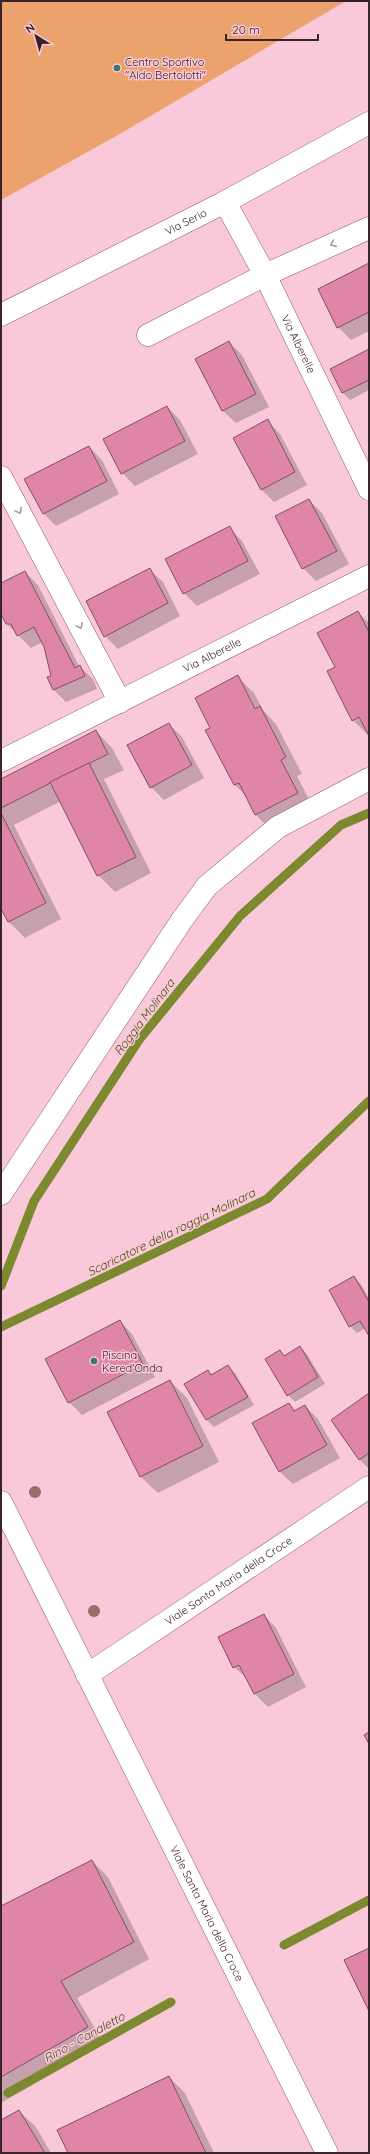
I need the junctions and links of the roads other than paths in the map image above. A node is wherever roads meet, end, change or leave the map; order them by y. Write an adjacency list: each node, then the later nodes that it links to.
1 (369, 123): 2 (street, Via Serio)
2 (225, 202): 4 (street, Via Alberelle); 5 (street, Via Serio)
3 (369, 228): 4 (street, one-way to 4)
4 (265, 275): 6 (street); 8 (street, Via Alberelle)
5 (1, 315)
6 (148, 335)
7 (1, 477): 10 (street, one-way to 10)
8 (369, 489)
9 (369, 576): 10 (street, Via Alberelle)
10 (120, 702): 11 (street, Via Alberelle)
11 (1, 761)
12 (369, 779): 13 (street)
13 (1, 1194)
14 (369, 1487): 16 (street, Viale Santa Maria della Croce)
15 (1, 1502): 16 (street, Viale Santa Maria della Croce)
16 (87, 1675): 17 (street, Viale Santa Maria della Croce)
17 (326, 2153)

